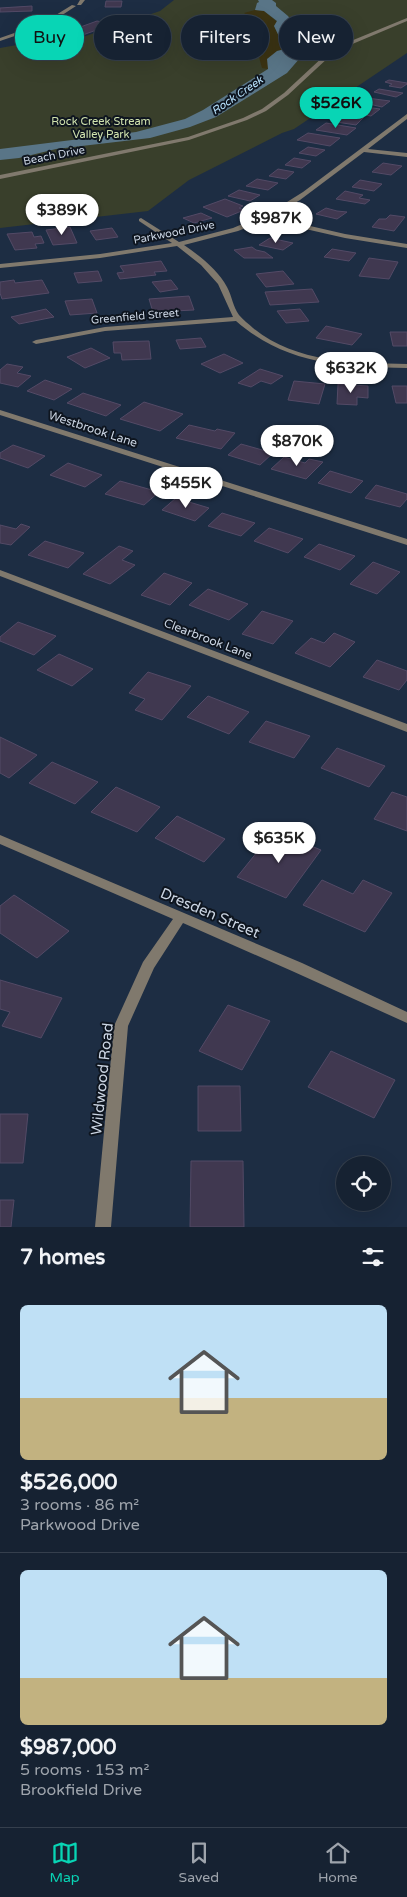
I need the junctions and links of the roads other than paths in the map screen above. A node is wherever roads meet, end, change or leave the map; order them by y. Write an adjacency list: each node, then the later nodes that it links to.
1 (79, 3): 3 (street)
2 (407, 19): 7 (street, Beach Drive)
3 (0, 40)
4 (407, 116): 5 (street, Parkwood Drive)
5 (364, 150): 6 (street); 8 (street, Parkwood Drive)
6 (407, 155)
7 (0, 176)
8 (265, 218): 10 (street, Parkwood Drive); 11 (street)
9 (141, 220): 10 (street)
10 (177, 244): 12 (street, Parkwood Drive); 13 (street)
11 (407, 246)
12 (0, 266)
13 (237, 319): 14 (street, Greenfield Street); 15 (street)
14 (36, 342)
15 (407, 366)
16 (0, 412): 17 (street, Westbrook Lane)
17 (407, 542)
18 (0, 573): 19 (street, Clearbrook Lane)
19 (407, 728)
20 (0, 839): 21 (street, Dresden Street)
21 (180, 918): 22 (street, Dresden Street); 23 (street, Wildwood Road)
22 (407, 1018)
23 (103, 1227)

